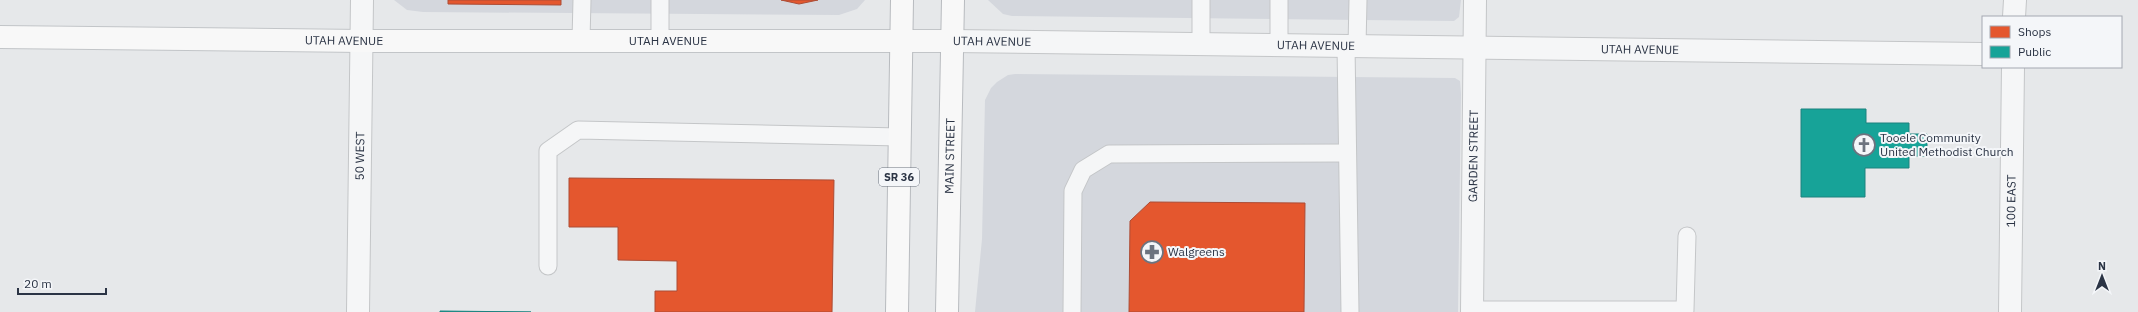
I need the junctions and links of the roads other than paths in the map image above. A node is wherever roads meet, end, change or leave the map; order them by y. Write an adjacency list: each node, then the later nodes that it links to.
1 (362, 0): 15 (street, 50 WEST)
2 (582, 0): 13 (lane)
3 (660, 0): 14 (lane)
4 (902, 0): 16 (main road, SR 36)
5 (953, 0): 17 (main road, MAIN STREET)
6 (1201, 0): 18 (lane)
7 (1279, 0): 19 (lane)
8 (1358, 0): 20 (lane)
9 (1475, 0): 21 (street, GARDEN STREET)
10 (2015, 0): 11 (street)
11 (2014, 16)
12 (0, 37): 15 (main road, UTAH AVENUE)
13 (581, 40): 14 (main road, UTAH AVENUE); 15 (main road, UTAH AVENUE)
14 (660, 40): 16 (main road, UTAH AVENUE)
15 (362, 41): 29 (street, 50 WEST)
16 (901, 41): 17 (main road, UTAH AVENUE); 24 (main road, SR 36)
17 (952, 41): 18 (street, UTAH AVENUE); 31 (main road, MAIN STREET)
18 (1201, 45): 19 (street, UTAH AVENUE)
19 (1279, 45): 20 (street, UTAH AVENUE)
20 (1351, 46): 21 (street, UTAH AVENUE); 25 (lane)
21 (1474, 49): 22 (street, UTAH AVENUE); 28 (street, GARDEN STREET)
22 (1982, 54)
23 (2013, 68): 34 (street, 100 EAST)
24 (900, 137): 27 (lane); 30 (main road, SR 36)
25 (1347, 153): 32 (lane); 33 (lane)
26 (1687, 236): 28 (lane)
27 (548, 266)
28 (1472, 311)
29 (358, 312)
30 (897, 312)
31 (947, 312)
32 (1072, 312)
33 (1350, 312)
34 (2010, 312)

